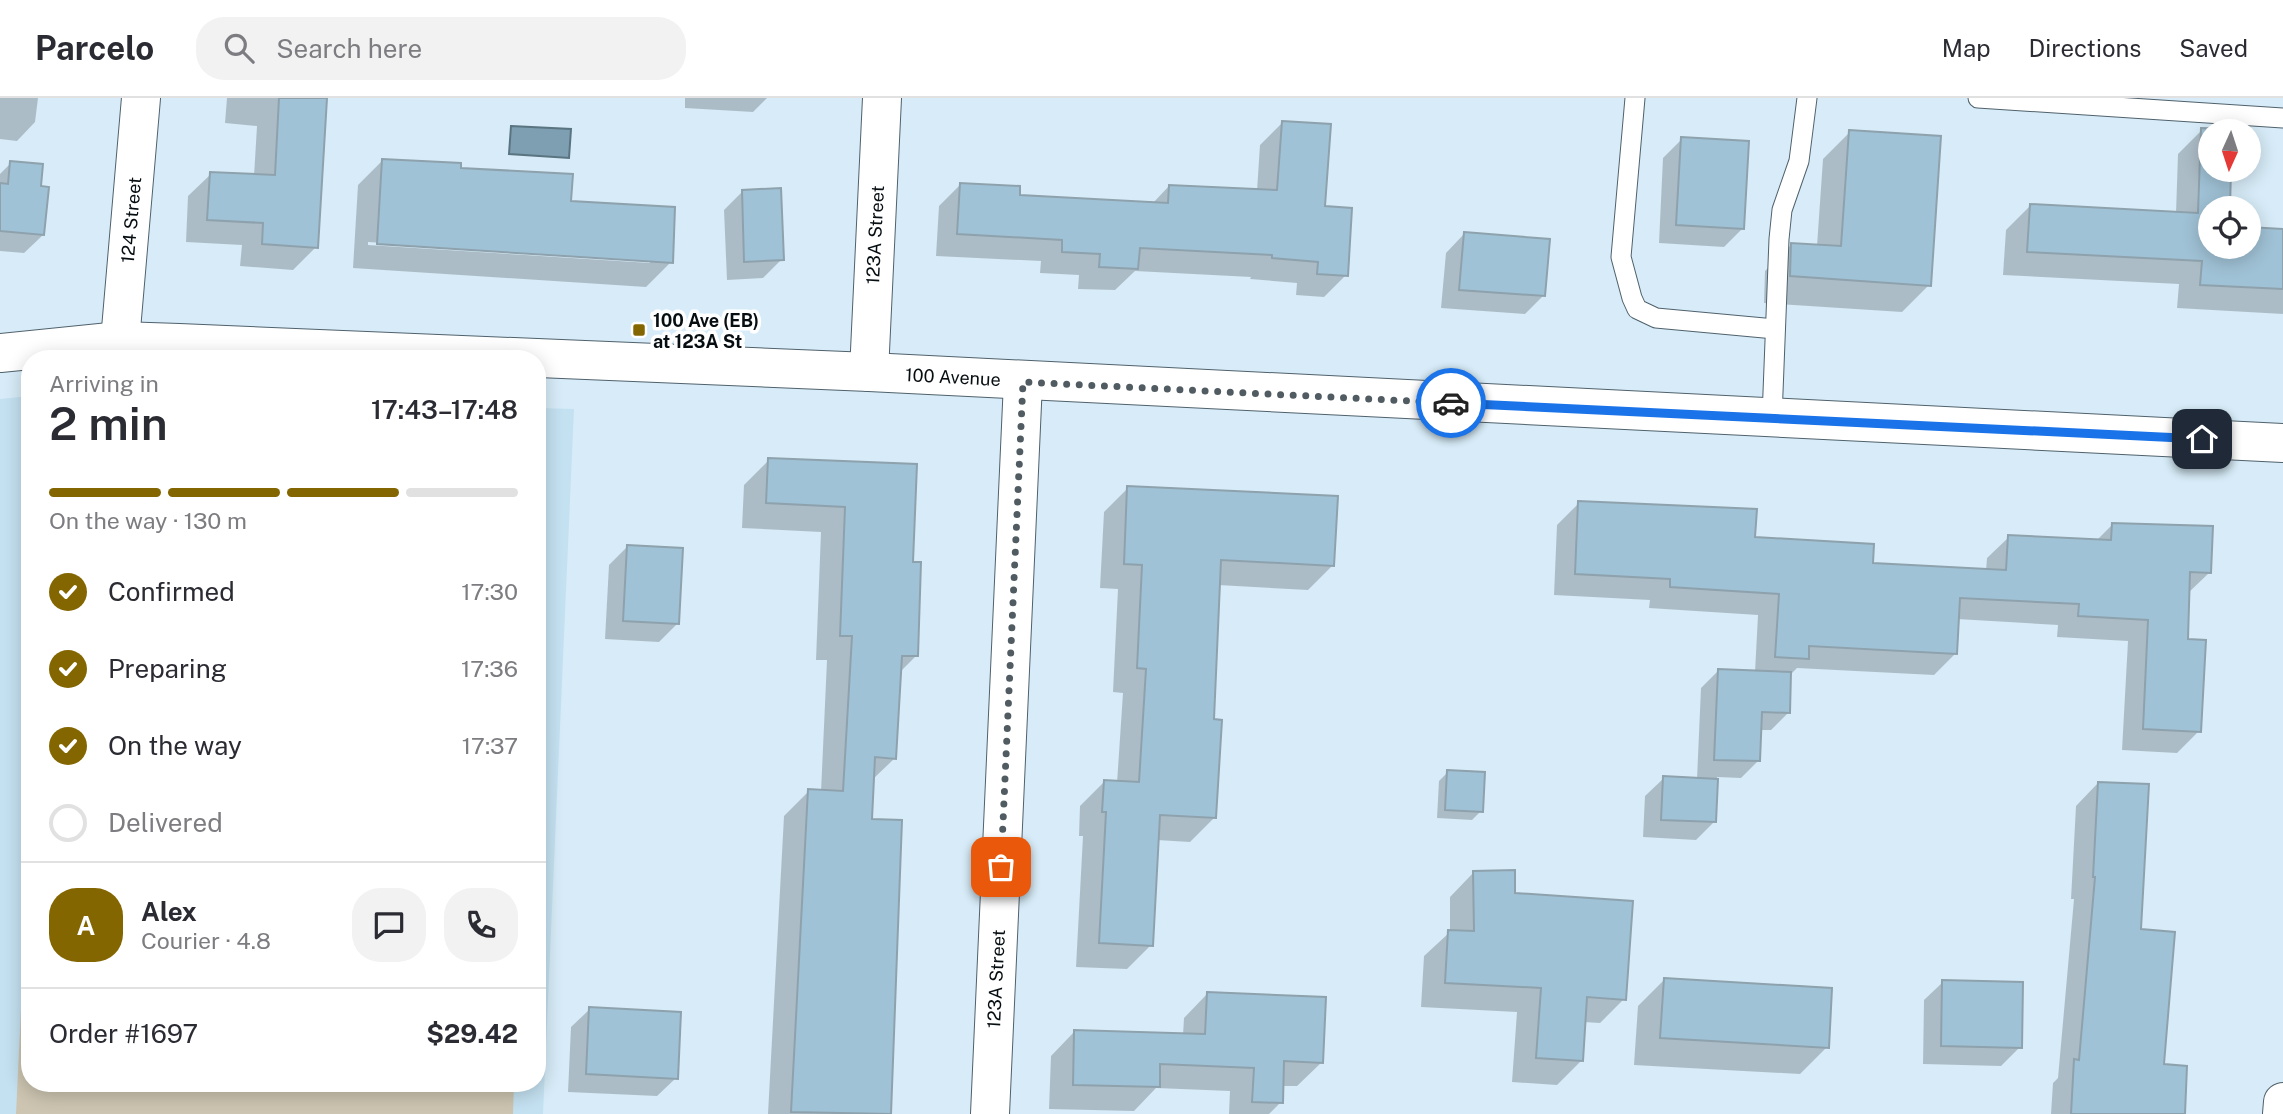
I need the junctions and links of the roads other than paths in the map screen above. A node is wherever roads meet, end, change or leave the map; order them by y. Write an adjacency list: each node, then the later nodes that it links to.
1 (141, 98): 8 (street, 124 Street)
2 (882, 98): 14 (street, 123A Street)
3 (1635, 98): 7 (lane)
4 (1807, 98): 7 (lane)
5 (1978, 98): 6 (lane)
6 (2283, 118)
7 (1775, 329): 16 (lane)
8 (120, 341): 9 (street, 100 Avenue); 10 (street, 100 Avenue)
9 (30, 350)
10 (337, 350)
11 (21, 351): 12 (street, 100 Avenue)
12 (0, 353)
13 (546, 359): 14 (street, 100 Avenue)
14 (869, 372): 15 (street, 100 Avenue)
15 (1023, 382): 16 (street, 100 Avenue); 19 (street, 123A Street)
16 (1772, 418): 17 (street, 100 Avenue)
17 (2283, 443)
18 (2283, 1102): 20 (street)
19 (990, 1114)
20 (2282, 1114)

